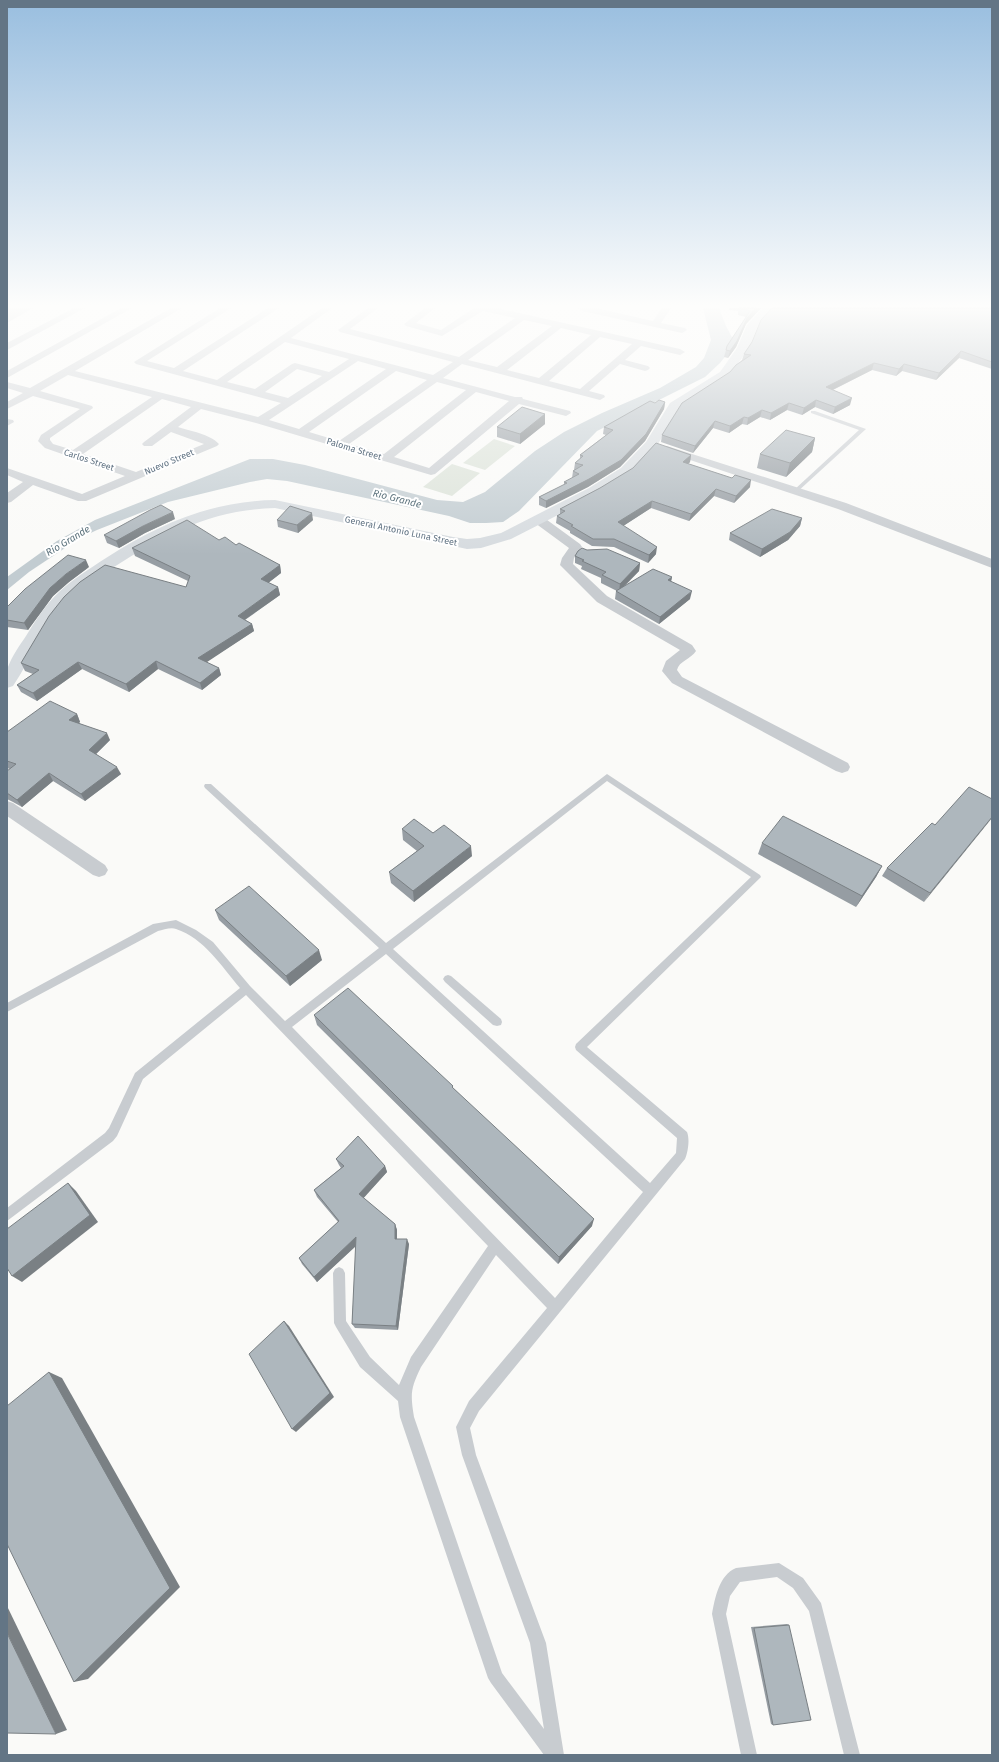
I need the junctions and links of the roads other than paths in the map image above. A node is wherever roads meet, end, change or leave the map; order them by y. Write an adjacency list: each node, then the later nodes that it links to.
1 (26, 390): 13 (street)
2 (35, 390): 13 (street)
3 (141, 390): 16 (street, Paloma Street)
4 (246, 390): 15 (street)
5 (261, 390): 15 (street)
6 (308, 390): 19 (street)
7 (362, 390): 26 (street)
8 (419, 390): 28 (street)
9 (472, 390): 31 (street)
10 (479, 390): 18 (street)
11 (576, 390): 14 (street)
12 (701, 390): 27 (main road, General Antonio Luna Street)
13 (32, 392): 20 (street); 29 (street, Carlos Street)
14 (582, 392): 17 (street)
15 (257, 393): 19 (street)
16 (161, 395): 21 (street, Paloma Street); 29 (street)
17 (600, 397)
18 (518, 399): 23 (street); 31 (street, Paloma Street)
19 (291, 402): 24 (street)
20 (7, 406)
21 (199, 406): 24 (street, Paloma Street); 25 (street)
22 (813, 412): 35 (lane)
23 (566, 413)
24 (260, 421): 26 (street, Paloma Street)
25 (169, 428): 30 (street); 30 (street, Nuevo Street)
26 (301, 433): 28 (street, Paloma Street)
27 (650, 444): 35 (street); 37 (main road, General Antonio Luna Street)
28 (341, 445): 31 (street, Paloma Street)
29 (74, 455): 33 (street, Carlos Street)
30 (185, 456): 33 (street, Nuevo Street)
31 (386, 458)
32 (7, 471): 34 (street)
33 (137, 476): 34 (street, Nuevo Street)
34 (32, 481): 36 (street)
35 (796, 491): 38 (street)
36 (7, 499)
37 (539, 520): 39 (main road, General Antonio Luna Street); 40 (street)
38 (992, 564)
39 (7, 682)
40 (842, 767)
41 (208, 786): 44 (lane)
42 (7, 807): 43 (street)
43 (99, 870)
44 (387, 948): 49 (lane); 50 (lane); 50 (lane)
45 (448, 979): 48 (lane)
46 (247, 989): 47 (lane); 49 (lane); 51 (lane)
47 (7, 1008)
48 (497, 1022)
49 (285, 1027): 52 (lane)
50 (652, 1191): 54 (lane)
51 (7, 1215)
52 (496, 1246): 54 (lane); 55 (lane)
53 (339, 1273): 55 (lane)
54 (556, 1308): 56 (lane)
55 (404, 1398): 56 (lane)
56 (555, 1755)
57 (749, 1755): 58 (lane)
58 (852, 1755)

